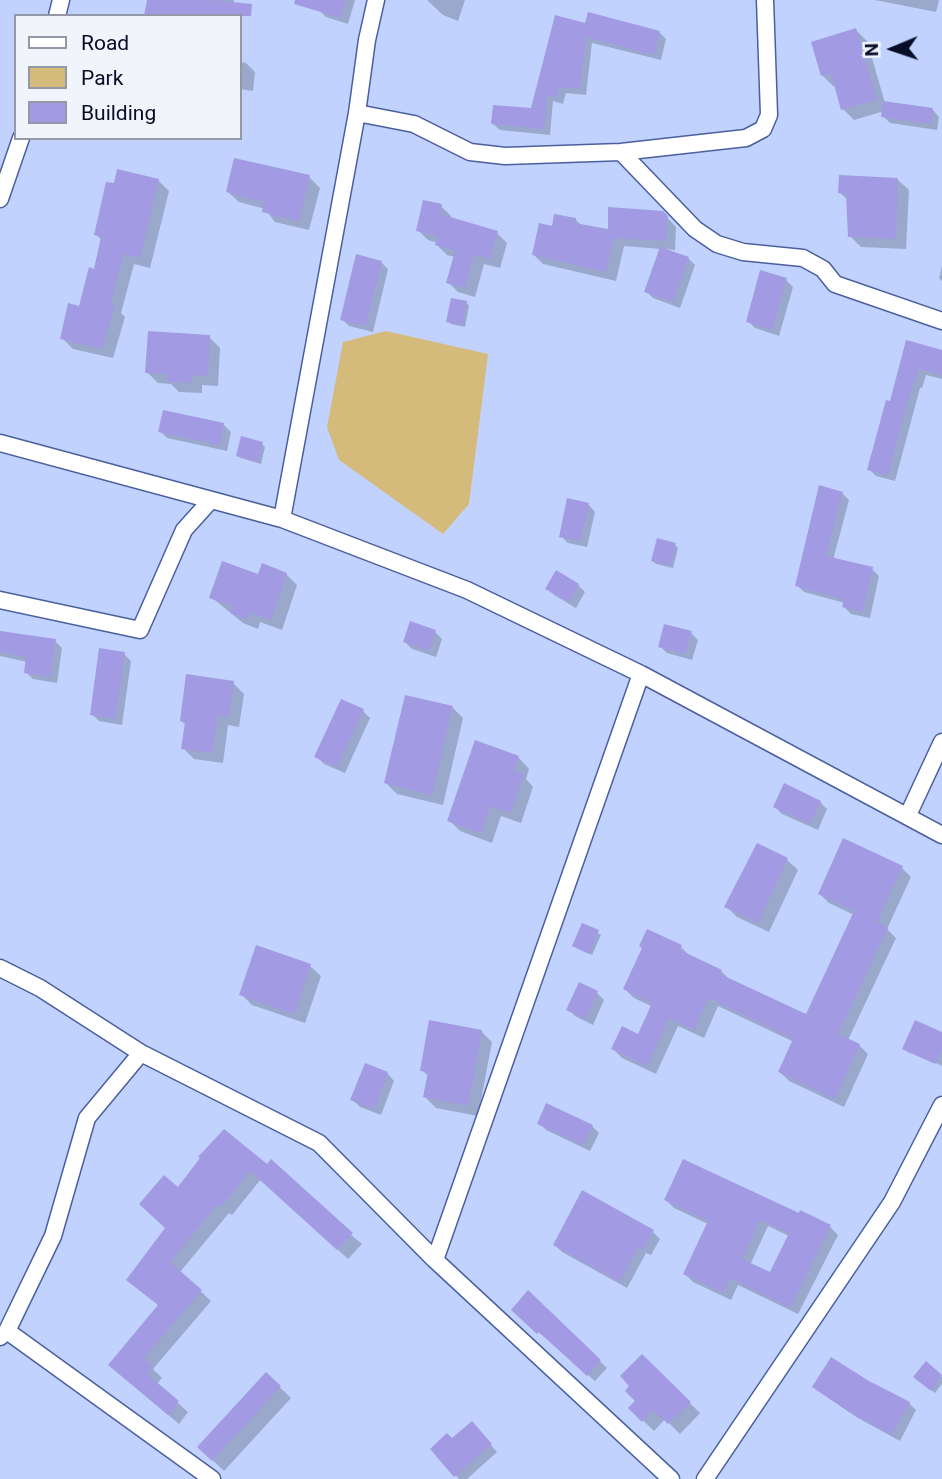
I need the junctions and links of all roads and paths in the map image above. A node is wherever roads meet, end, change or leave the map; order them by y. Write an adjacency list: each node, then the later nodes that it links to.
1 (376, 0): 3 (street)
2 (765, 0): 5 (street)
3 (357, 113): 5 (street); 10 (street)
4 (20, 140): 6 (street)
5 (621, 152): 7 (street)
6 (0, 199)
7 (942, 321)
8 (0, 443): 9 (street)
9 (211, 500): 10 (street); 11 (street)
10 (282, 519): 12 (street)
11 (0, 600)
12 (641, 674): 14 (street); 19 (street)
13 (942, 742): 14 (street)
14 (908, 815): 15 (street)
15 (942, 835)
16 (0, 968): 17 (street)
17 (141, 1053): 19 (street); 20 (street)
18 (942, 1105): 23 (street)
19 (435, 1260): 22 (street)
20 (3, 1334): 21 (street)
21 (212, 1479)
22 (671, 1479)
23 (705, 1479)

